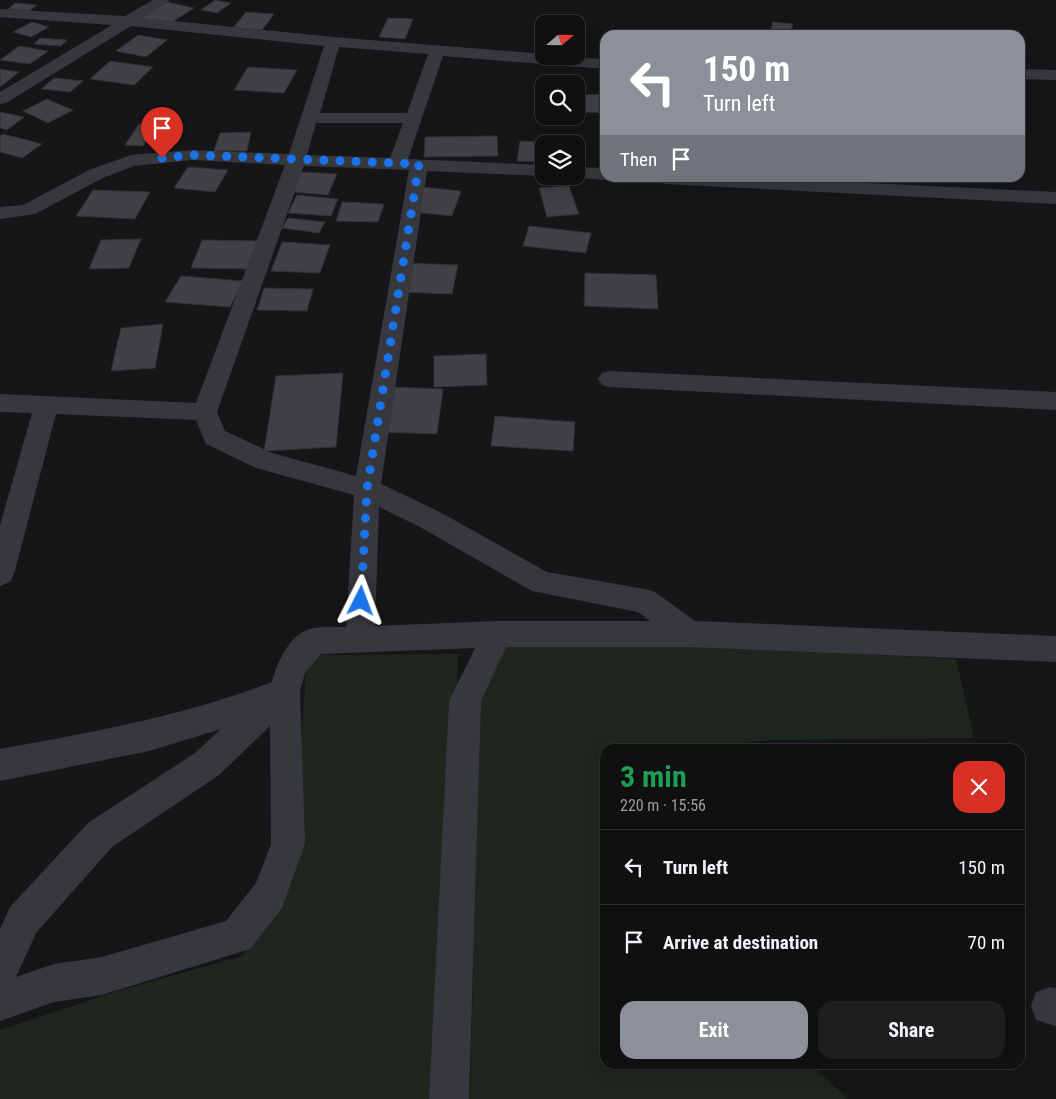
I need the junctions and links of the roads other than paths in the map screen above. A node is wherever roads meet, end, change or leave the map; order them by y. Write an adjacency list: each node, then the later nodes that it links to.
1 (57, 0): 4 (street)
2 (163, 0): 5 (street)
3 (0, 13): 4 (street)
4 (27, 16): 5 (street); 6 (street)
5 (126, 21): 7 (street); 12 (street)
6 (7, 27)
7 (333, 42): 8 (street); 13 (street)
8 (437, 51): 9 (street); 14 (street)
9 (600, 64)
10 (1025, 74): 11 (street)
11 (1056, 75)
12 (0, 99)
13 (309, 118): 14 (street); 15 (street)
14 (414, 118): 16 (street)
15 (296, 161): 16 (street); 22 (street); 27 (street)
16 (408, 164): 17 (street); 28 (street)
17 (535, 171)
18 (585, 173): 19 (street)
19 (600, 174)
20 (743, 182): 21 (street)
21 (1056, 198)
22 (0, 213)
23 (610, 379): 24 (street)
24 (1056, 401)
25 (0, 403): 26 (street)
26 (46, 405): 27 (street); 29 (street)
27 (205, 412): 28 (street)
28 (367, 489): 31 (street); 32 (street)
29 (0, 574)
30 (497, 634): 31 (street); 32 (street); 38 (street)
31 (690, 634): 33 (street)
32 (360, 638): 34 (street)
33 (1056, 649)
34 (285, 691): 35 (street); 36 (street); 37 (street)
35 (0, 765)
36 (0, 972)
37 (0, 1002)
38 (449, 1099)

